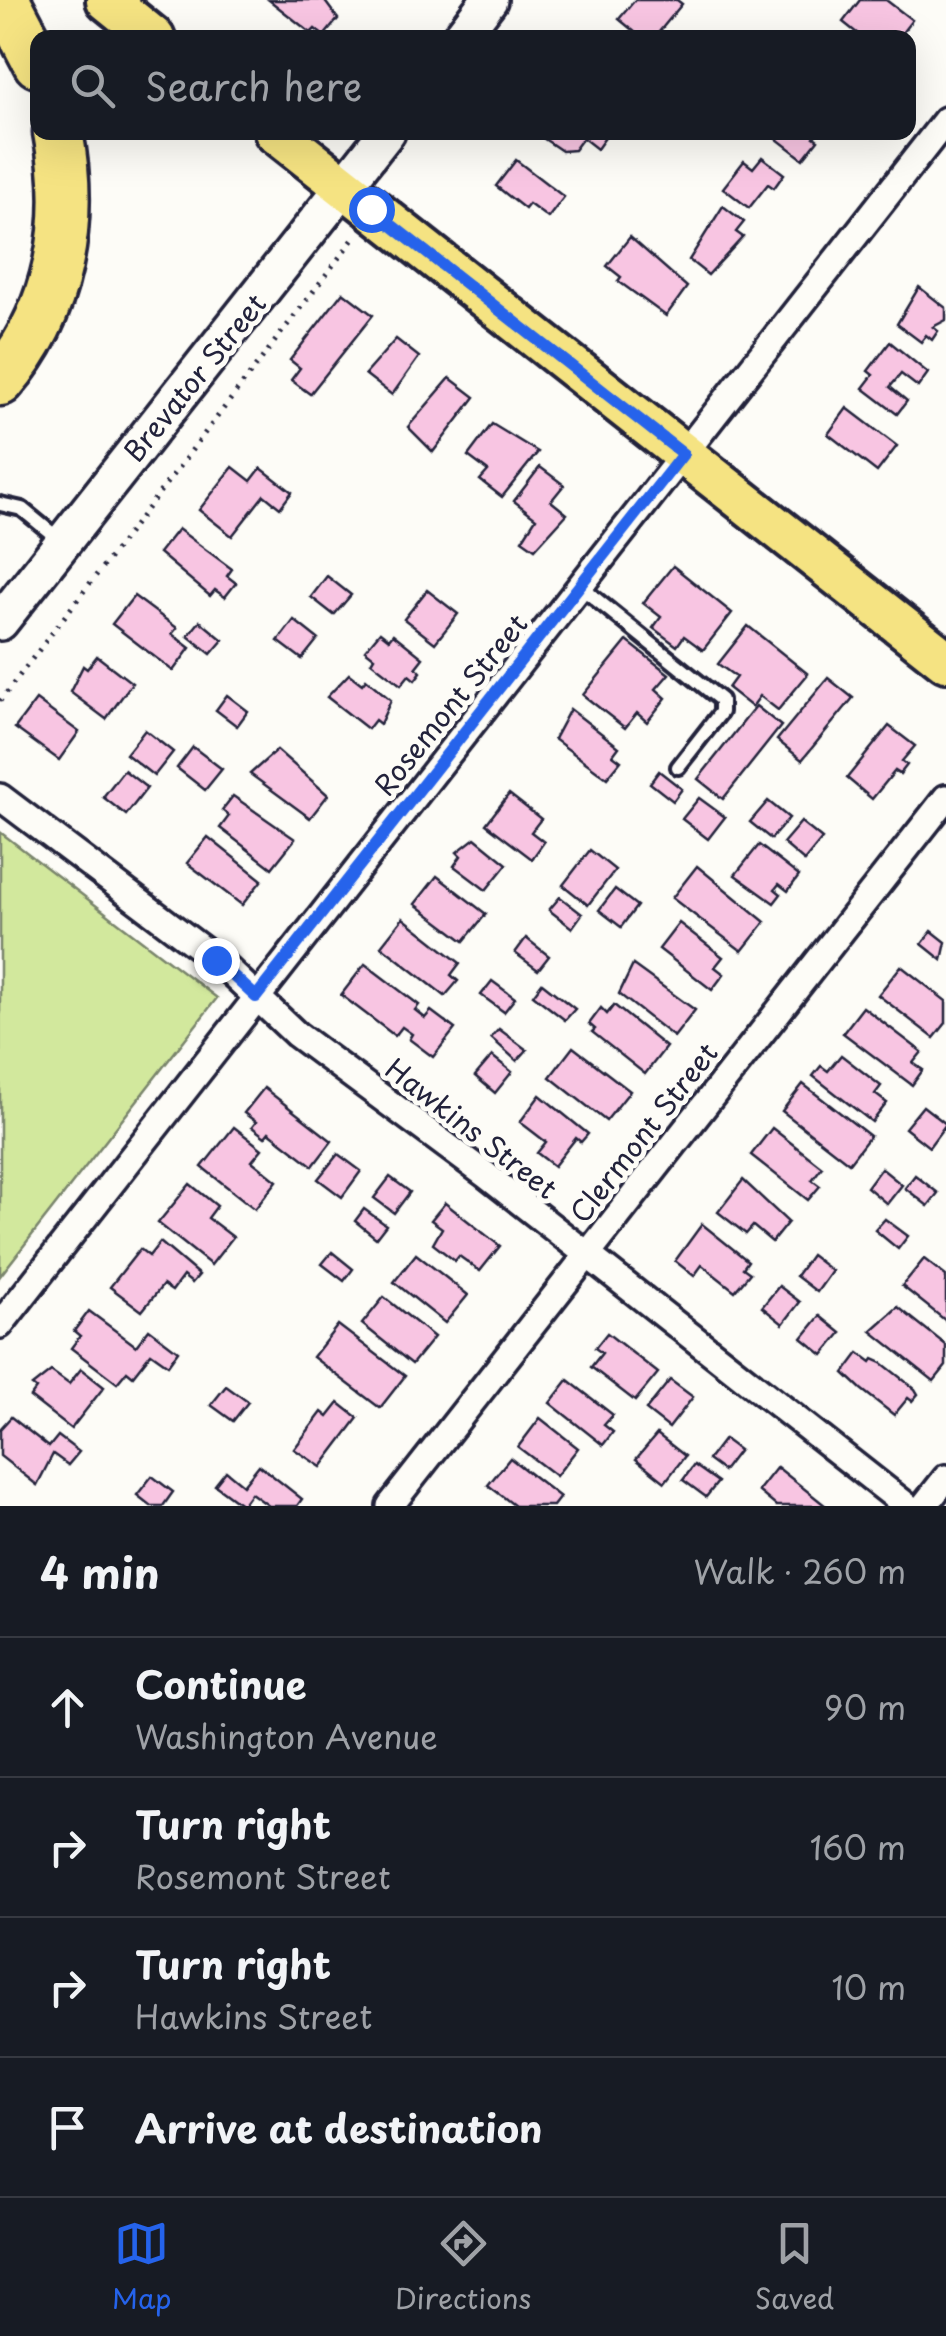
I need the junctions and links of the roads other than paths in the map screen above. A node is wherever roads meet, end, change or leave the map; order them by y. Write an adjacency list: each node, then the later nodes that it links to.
1 (5, 0): 6 (highway)
2 (107, 0): 4 (main road)
3 (489, 0): 5 (street)
4 (144, 30)
5 (466, 30)
6 (30, 48)
7 (946, 120): 13 (street, Rosemont Street)
8 (59, 140): 12 (highway)
9 (285, 140): 11 (main road)
10 (380, 140): 11 (street, Brevator Street)
11 (344, 187): 13 (main road); 15 (street, Brevator Street)
12 (0, 381)
13 (683, 454): 16 (street, Rosemont Street); 18 (main road)
14 (0, 504): 15 (lane)
15 (63, 542): 17 (street, Brevator Street)
16 (582, 588): 19 (lane); 22 (street, Rosemont Street)
17 (0, 622)
18 (946, 660)
19 (678, 766)
20 (0, 797): 22 (street, Hawkins Street)
21 (946, 798): 23 (street, Clermont Street)
22 (256, 997): 23 (street, Hawkins Street); 24 (street, Rosemont Street)
23 (586, 1256): 26 (street, Clermont Street); 27 (street, Hawkins Street)
24 (0, 1325)
25 (946, 1478): 28 (street)
26 (390, 1506)
27 (906, 1506)
28 (924, 1506)

